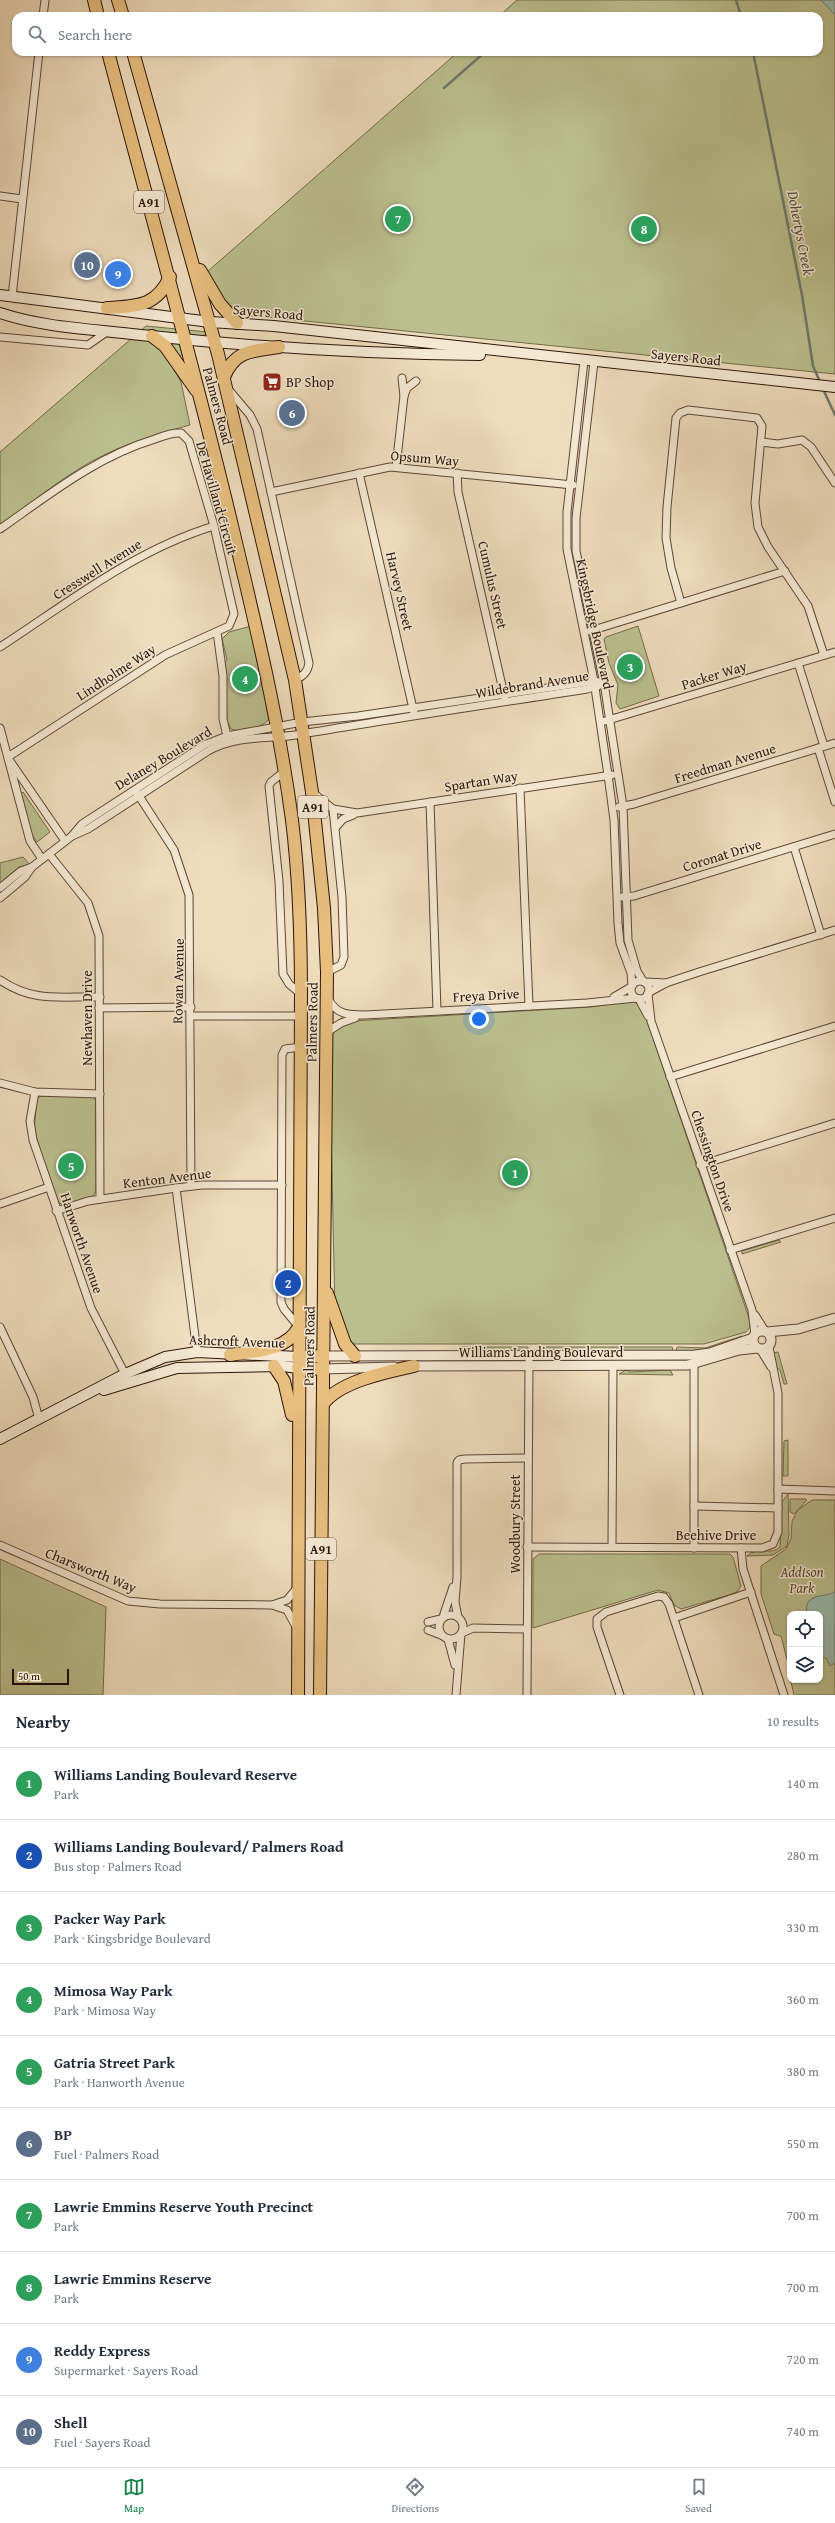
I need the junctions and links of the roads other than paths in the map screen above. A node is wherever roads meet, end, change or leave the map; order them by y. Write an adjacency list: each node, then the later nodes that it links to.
1 (45, 0): 4 (street)
2 (94, 0): 5 (highway)
3 (118, 0): 6 (highway)
4 (44, 12)
5 (97, 12)
6 (122, 12)
7 (39, 56): 11 (street)
8 (109, 56): 13 (highway, Palmers Road / A91)
9 (134, 56): 12 (highway, Palmers Road / A91)
10 (0, 196): 11 (street)
11 (22, 199): 15 (street)
12 (192, 257): 19 (highway, Palmers Road / A91); 20 (highway)
13 (170, 277): 16 (highway); 18 (highway, Palmers Road / A91)
14 (0, 295): 15 (main road, Sayers Road)
15 (12, 297): 16 (main road, Sayers Road)
16 (107, 308): 18 (main road, Sayers Road)
17 (0, 313): 21 (main road, Sayers Road)
18 (181, 318): 19 (main road, Sayers Road); 24 (highway, Palmers Road / A91)
19 (210, 322): 20 (main road, Sayers Road); 25 (highway, Palmers Road / A91)
20 (237, 324): 27 (main road, Sayers Road)
21 (108, 331): 22 (main road, Sayers Road); 23 (street)
22 (152, 336): 24 (main road, Sayers Road); 34 (highway)
23 (0, 337)
24 (186, 339): 25 (main road, Sayers Road); 34 (highway, Palmers Road / A91)
25 (215, 342): 26 (main road, Sayers Road); 30 (highway, Palmers Road / A91)
26 (279, 347): 27 (main road, Sayers Road); 30 (highway)
27 (534, 355): 28 (main road, Sayers Road)
28 (589, 361): 32 (main road, Sayers Road); 35 (street, Kingsbridge Boulevard); 36 (street, Kingsbridge Boulevard)
29 (402, 378): 33 (street)
30 (224, 381): 44 (street, Palmers Road); 59 (highway, Palmers Road / A91)
31 (416, 381): 33 (street)
32 (832, 386)
33 (404, 396): 38 (street)
34 (201, 398): 69 (highway, Palmers Road / A91)
35 (579, 399): 36 (street); 42 (street, Kingsbridge Boulevard)
36 (588, 400): 43 (street, Kingsbridge Boulevard)
37 (761, 442): 41 (street); 47 (street); 50 (street)
38 (396, 467): 39 (street, Opsum Way); 40 (street, Opsum Way)
39 (360, 472): 44 (street, Opsum Way); 63 (street, Harvey Street)
40 (457, 473): 42 (street, Opsum Way); 62 (street, Cumulus Street)
41 (835, 483)
42 (570, 485): 43 (street, Opsum Way); 49 (street, Kingsbridge Boulevard)
43 (579, 486): 48 (street, Kingsbridge Boulevard)
44 (271, 492): 59 (street, Palmers Road)
45 (214, 526): 46 (street, De Havilland Circuit); 51 (street, De Havilland Circuit); 55 (street, Cresswell Avenue)
46 (0, 529)
47 (785, 570): 50 (street); 57 (street)
48 (581, 575): 49 (street); 52 (street, Kingsbridge Boulevard)
49 (571, 577): 54 (street, Kingsbridge Boulevard)
50 (681, 603): 52 (street)
51 (233, 611): 53 (street, Lindholme Way)
52 (593, 630): 54 (street); 60 (street, Kingsbridge Boulevard)
53 (217, 632): 71 (street); 74 (street, Lindholme Way)
54 (584, 632): 61 (street, Kingsbridge Boulevard)
55 (0, 647)
56 (835, 652): 57 (street, Packer Way)
57 (824, 655): 58 (street, Packer Way)
58 (798, 663): 64 (street, Packer Way); 73 (street)
59 (294, 680): 66 (highway, Palmers Road / A91)
60 (604, 683): 61 (street, Wildebrand Avenue); 64 (street, Kingsbridge Boulevard)
61 (595, 684): 62 (street, Wildebrand Avenue); 67 (street, Kingsbridge Boulevard)
62 (505, 698): 63 (street, Wildebrand Avenue)
63 (414, 712): 65 (street, Wildebrand Avenue)
64 (610, 720): 67 (street, Packer Way); 76 (street, Kingsbridge Boulevard)
65 (350, 721): 66 (street, Wildebrand Avenue); 70 (street, Wildebrand Avenue)
66 (302, 722): 69 (street, Wildebrand Avenue); 70 (highway, Palmers Road / A91)
67 (600, 722): 77 (street, Kingsbridge Boulevard)
68 (0, 728): 74 (street)
69 (278, 732): 70 (street, Wildebrand Avenue); 71 (street, Delaney Boulevard); 71 (street, Delaney Boulevard); 75 (highway, Palmers Road / A91)
70 (304, 734): 81 (highway, Palmers Road / A91)
71 (228, 739): 82 (street, Delaney Boulevard)
72 (835, 743): 73 (street, Freedman Avenue)
73 (821, 747): 84 (street); 85 (street, Freedman Avenue)
74 (8, 757): 78 (street); 79 (street)
75 (285, 771): 110 (highway, Palmers Road / A91); 110 (street, Palmers Road)
76 (618, 774): 77 (street, Spartan Way); 85 (street, Kingsbridge Boulevard)
77 (608, 775): 80 (street, Spartan Way); 86 (street, Kingsbridge Boulevard)
78 (26, 783): 79 (street); 93 (street)
79 (16, 788): 96 (street)
80 (520, 788): 83 (street, Spartan Way); 115 (street)
81 (312, 792): 87 (street); 104 (highway, Palmers Road / A91)
82 (137, 793): 93 (street, Delaney Boulevard); 116 (street, Rowan Avenue)
83 (430, 802): 88 (street, Spartan Way); 118 (street)
84 (835, 802)
85 (622, 806): 86 (street, Freedman Avenue); 91 (street, Kingsbridge Boulevard)
86 (613, 807): 92 (street, Kingsbridge Boulevard)
87 (333, 809): 88 (street, Spartan Way); 89 (street, Palmers Road)
88 (357, 813): 89 (street, Spartan Way)
89 (336, 827): 104 (street, Palmers Road)
90 (835, 834): 94 (street, Coronat Drive)
91 (624, 837): 92 (street); 100 (street, Kingsbridge Boulevard)
92 (614, 838): 99 (street, Kingsbridge Boulevard)
93 (66, 840): 95 (street, Delaney Boulevard)
94 (794, 847): 100 (street, Coronat Drive); 103 (street)
95 (48, 854): 96 (street, Delaney Boulevard); 111 (street, Newhaven Drive)
96 (42, 859): 97 (street, Delaney Boulevard)
97 (32, 867): 98 (street, Delaney Boulevard); 101 (street, Delaney Boulevard)
98 (0, 888)
99 (616, 897): 100 (street, Coronat Drive); 108 (street, Kingsbridge Boulevard)
100 (626, 897): 106 (street, Kingsbridge Boulevard)
101 (0, 898)
102 (835, 930): 103 (street)
103 (821, 935): 107 (street)
104 (327, 972): 112 (highway, Palmers Road / A91)
105 (0, 980): 111 (street)
106 (644, 982): 107 (street); 108 (street); 109 (street)
107 (666, 983): 109 (street)
108 (632, 987): 113 (street); 114 (street, Freya Drive)
109 (648, 993): 113 (street); 122 (street, Chessington Drive)
110 (302, 994): 121 (highway, Palmers Road / A91)
111 (100, 997): 117 (street, Newhaven Drive)
112 (327, 997): 119 (street, Freya Drive); 124 (highway, Palmers Road / A91)
113 (637, 998): 114 (street, Freya Drive); 122 (street, Chessington Drive)
114 (608, 1000): 115 (street, Freya Drive)
115 (529, 1006): 118 (street, Freya Drive)
116 (191, 1007): 117 (street); 120 (street, Rowan Avenue)
117 (99, 1008): 129 (street, Newhaven Drive)
118 (437, 1011): 119 (street, Freya Drive)
119 (365, 1015): 124 (street, Freya Drive)
120 (191, 1016): 121 (street); 133 (street, Rowan Avenue)
121 (301, 1016): 125 (highway, Palmers Road / A91)
122 (651, 1021): 126 (street, Chessington Drive)
123 (835, 1026): 126 (street)
124 (327, 1032): 141 (highway, Palmers Road / A91)
125 (301, 1047): 132 (street, Palmers Road); 145 (highway, Palmers Road / A91)
126 (670, 1077): 131 (street, Chessington Drive)
127 (0, 1083): 128 (street)
128 (35, 1092): 129 (street); 134 (street, Hanworth Avenue)
129 (100, 1094): 136 (street, Newhaven Drive)
130 (835, 1123): 131 (street)
131 (700, 1165): 140 (street, Chessington Drive)
132 (282, 1185): 133 (street, Kenton Avenue); 145 (street, Palmers Road)
133 (191, 1186): 135 (street, Kenton Avenue)
134 (49, 1188): 137 (street); 138 (street, Hanworth Avenue)
135 (176, 1188): 136 (street, Kenton Avenue); 150 (street)
136 (100, 1199): 138 (street, Kenton Avenue)
137 (0, 1204)
138 (56, 1211): 162 (street, Hanworth Avenue)
139 (835, 1218): 140 (street)
140 (730, 1250): 142 (street, Chessington Drive)
141 (324, 1283): 153 (highway, Palmers Road / A91); 154 (highway)
142 (752, 1310): 147 (street, Chessington Drive); 148 (street, Chessington Drive)
143 (835, 1318): 146 (street, Williams Landing Boulevard)
144 (0, 1327): 165 (street)
145 (299, 1327): 151 (highway); 155 (highway, Palmers Road / A91)
146 (798, 1329): 147 (street, Williams Landing Boulevard); 149 (street, Williams Landing Boulevard)
147 (766, 1332): 148 (street, Williams Landing Boulevard); 149 (street)
148 (754, 1336): 149 (street); 152 (street, Williams Landing Boulevard)
149 (764, 1347): 156 (street, Williams Landing Boulevard); 169 (street, Beehive Drive)
150 (198, 1352): 151 (main road, Ashcroft Avenue); 162 (main road, Ashcroft Avenue)
151 (230, 1355): 155 (main road, Ashcroft Avenue)
152 (532, 1355): 154 (street, Williams Landing Boulevard); 157 (street, Woodbury Street)
153 (323, 1356): 154 (street, Williams Landing Boulevard); 155 (highway); 161 (highway, Palmers Road / A91)
154 (355, 1356)
155 (298, 1363): 158 (main road, Ashcroft Avenue); 161 (highway); 167 (highway, Palmers Road / A91)
156 (694, 1364): 160 (street, Williams Landing Boulevard); 171 (street)
157 (528, 1365): 159 (street, Williams Landing Boulevard); 160 (street, Williams Landing Boulevard); 168 (street, Woodbury Street)
158 (274, 1366): 163 (main road, Ashcroft Avenue); 167 (highway)
159 (414, 1366): 161 (street, Williams Landing Boulevard); 164 (highway)
160 (613, 1366): 175 (street)
161 (323, 1368): 164 (highway, Palmers Road / A91)
162 (125, 1374): 163 (main road, Ashcroft Avenue)
163 (89, 1394): 165 (main road, Ashcroft Avenue)
164 (323, 1404): 195 (highway, Palmers Road / A91)
165 (44, 1416): 166 (main road, Ashcroft Avenue)
166 (0, 1439)
167 (298, 1444): 179 (highway, Palmers Road / A91)
168 (528, 1458): 174 (street, Woodbury Street); 178 (street)
169 (778, 1489): 170 (street); 172 (street, Beehive Drive)
170 (835, 1491)
171 (694, 1506): 172 (street); 176 (street)
172 (778, 1508): 177 (street, Beehive Drive)
173 (0, 1545): 181 (street, Charsworth Way)
174 (527, 1547): 175 (street, Beehive Drive); 187 (street, Woodbury Street)
175 (612, 1547): 176 (street, Beehive Drive)
176 (694, 1548): 177 (street, Beehive Drive)
177 (741, 1548): 180 (street)
178 (457, 1565): 182 (street); 183 (street)
179 (298, 1586): 181 (street, Charsworth Way); 189 (highway, Palmers Road / A91)
180 (751, 1592): 184 (street); 200 (street)
181 (272, 1605): 189 (street, Charsworth Way)
182 (442, 1618): 183 (street); 185 (street); 191 (street)
183 (459, 1618): 186 (street); 190 (street)
184 (674, 1618): 198 (street); 199 (street)
185 (428, 1622)
186 (491, 1627): 187 (street); 190 (street)
187 (528, 1629): 197 (street, Woodbury Street)
188 (428, 1630): 191 (street)
189 (299, 1633): 194 (highway, Palmers Road / A91)
190 (461, 1633): 192 (street); 193 (street)
191 (441, 1635): 192 (street)
192 (448, 1639): 193 (street)
193 (457, 1673): 196 (street)
194 (298, 1695)
195 (320, 1695)
196 (456, 1695)
197 (527, 1695)
198 (620, 1695)
199 (699, 1695)
200 (784, 1695)

